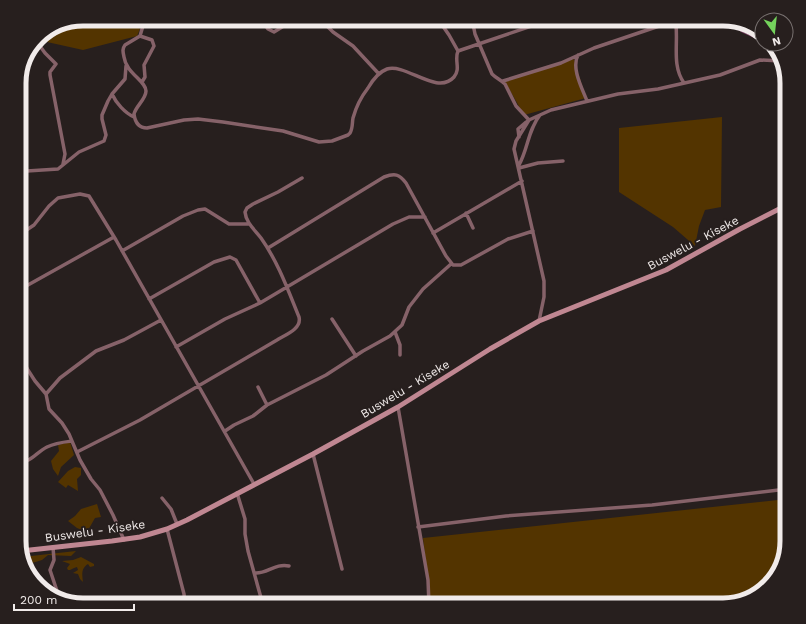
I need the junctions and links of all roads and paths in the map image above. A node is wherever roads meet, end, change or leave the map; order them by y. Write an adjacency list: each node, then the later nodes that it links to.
1 (143, 26): 10 (street)
2 (266, 26): 3 (street)
3 (284, 26)
4 (327, 26): 17 (street)
5 (443, 26): 13 (street)
6 (473, 26): 11 (street)
7 (532, 26): 11 (street)
8 (657, 26): 14 (street)
9 (675, 26): 20 (street)
10 (140, 36): 16 (street); 19 (street)
11 (479, 45): 13 (street); 18 (street)
12 (40, 46): 27 (street)
13 (458, 51): 17 (street)
14 (578, 55): 18 (street); 22 (street)
15 (775, 61): 20 (street)
16 (126, 65): 19 (street); 21 (street)
17 (379, 74): 24 (street)
18 (503, 81): 25 (street)
19 (142, 82): 24 (street)
20 (684, 83): 22 (street)
21 (112, 94): 24 (street); 27 (street)
22 (587, 101): 23 (street)
23 (541, 113): 25 (street); 28 (street)
24 (134, 117)
25 (529, 121): 28 (street)
26 (562, 160): 28 (street)
27 (62, 166): 29 (street)
28 (519, 167): 31 (street)
29 (26, 172)
30 (302, 178): 35 (street)
31 (522, 181): 33 (street); 38 (street)
32 (780, 209): 50 (main road, Buswelu - Kiseke)
33 (466, 214): 36 (street); 39 (street)
34 (424, 218): 39 (street); 41 (street); 45 (street)
35 (249, 224): 41 (street); 42 (street)
36 (473, 228)
37 (26, 230): 40 (street)
38 (533, 231): 43 (street); 50 (street)
39 (433, 233): 43 (street)
40 (114, 237): 42 (street); 44 (street)
41 (268, 248): 45 (street)
42 (122, 251): 46 (street)
43 (451, 264): 51 (street)
44 (26, 286)
45 (286, 286): 47 (street); 56 (street)
46 (149, 299): 47 (street); 49 (street)
47 (260, 303): 52 (street)
48 (332, 319): 54 (street)
49 (161, 320): 52 (street); 58 (street)
50 (539, 321): 60 (main road, Buswelu - Kiseke)
51 (395, 332): 53 (street); 54 (street)
52 (176, 347): 56 (street)
53 (400, 355)
54 (356, 356): 59 (street)
55 (26, 368): 58 (street)
56 (198, 386): 61 (street); 63 (street)
57 (258, 387): 59 (street)
58 (46, 394): 62 (street)
59 (267, 405): 61 (street)
60 (398, 407): 64 (main road, Buswelu - Kiseke); 71 (street)
61 (225, 431): 66 (street)
62 (72, 441): 63 (street); 65 (street)
63 (77, 452): 73 (street)
64 (312, 454): 66 (main road, Buswelu - Kiseke); 77 (street)
65 (26, 461)
66 (254, 484): 68 (main road, Buswelu - Kiseke)
67 (780, 490): 71 (street)
68 (237, 494): 70 (main road, Buswelu - Kiseke); 78 (street)
69 (162, 498): 70 (street)
70 (177, 524): 72 (main road, Buswelu - Kiseke)
71 (418, 527): 82 (street)
72 (167, 529): 73 (main road, Buswelu - Kiseke); 80 (street)
73 (124, 540): 74 (main road, Buswelu - Kiseke)
74 (53, 547): 75 (main road, Buswelu - Kiseke); 79 (street)
75 (27, 550)
76 (288, 566): 78 (street)
77 (342, 568)
78 (254, 573): 81 (street)
79 (57, 591)
80 (184, 598)
81 (261, 598)
82 (429, 598)

